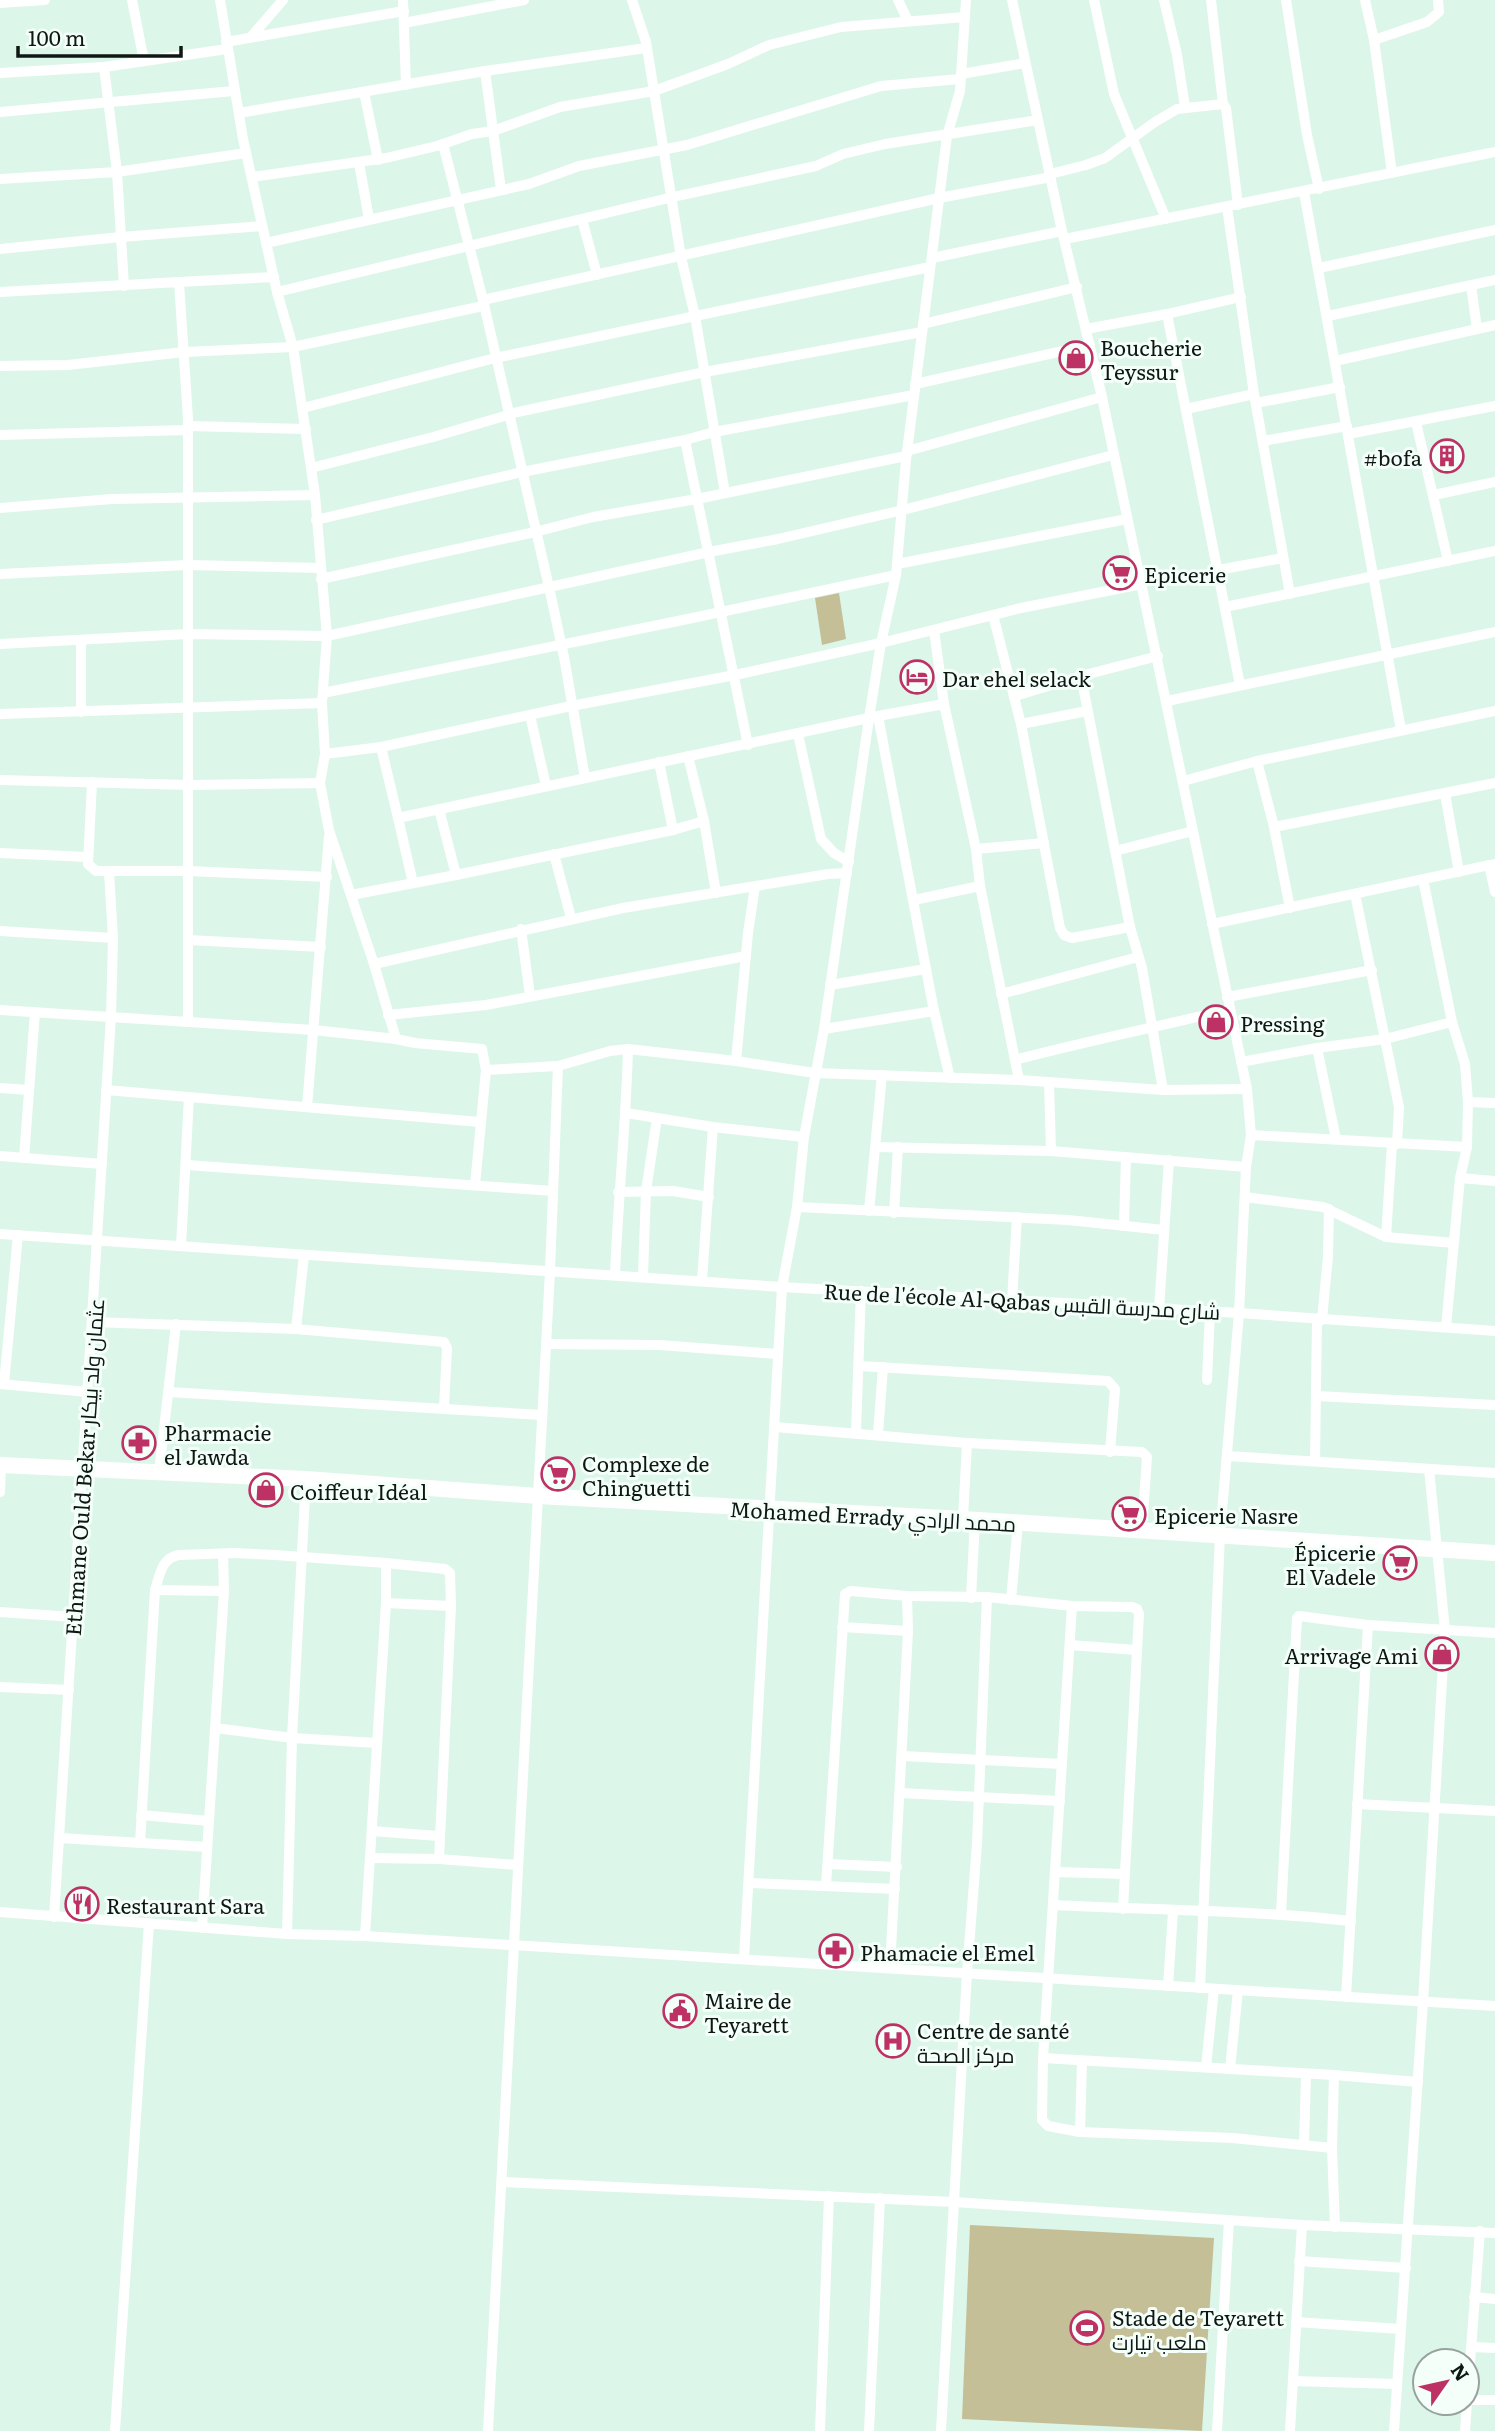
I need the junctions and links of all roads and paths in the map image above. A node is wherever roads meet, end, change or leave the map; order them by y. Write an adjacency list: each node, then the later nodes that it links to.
1 (46, 0): 16 (street)
2 (132, 0): 24 (street)
3 (220, 0): 22 (street)
4 (283, 0): 20 (street)
5 (524, 0): 17 (street)
6 (632, 0): 23 (street)
7 (898, 0): 19 (street)
8 (966, 0): 18 (street)
9 (1012, 0): 25 (street)
10 (1094, 0): 42 (street)
11 (1164, 0): 36 (street)
12 (1211, 0): 35 (street)
13 (1286, 0): 54 (street)
14 (1366, 0): 21 (street)
15 (1438, 0): 21 (street)
16 (0, 3)
17 (404, 11): 20 (street); 30 (street)
18 (965, 17): 19 (street); 29 (street)
19 (908, 21): 31 (street)
20 (250, 38): 22 (street)
21 (1374, 40): 50 (street)
22 (226, 46): 24 (street); 32 (street)
23 (646, 47): 27 (street); 31 (street)
24 (144, 61): 26 (street)
25 (1025, 63): 29 (street); 39 (street)
26 (104, 67): 28 (street); 34 (street)
27 (485, 71): 30 (street); 40 (street)
28 (0, 73)
29 (961, 76): 41 (street); 44 (street)
30 (405, 85): 33 (street)
31 (654, 91): 40 (street); 44 (street)
32 (234, 92): 34 (street); 38 (street)
33 (364, 92): 38 (street); 47 (street)
34 (108, 104): 37 (street); 49 (street)
35 (1223, 104): 36 (street); 60 (street)
36 (1185, 107): 42 (street)
37 (0, 112)
38 (239, 113): 46 (street)
39 (1038, 120): 41 (street); 51 (street)
40 (493, 131): 43 (street); 55 (street)
41 (947, 136): 57 (street); 58 (street)
42 (1133, 138): 51 (street); 63 (street)
43 (443, 144): 47 (street); 59 (street)
44 (664, 151): 55 (street); 57 (street)
45 (1495, 152): 50 (street)
46 (246, 153): 49 (street); 52 (street)
47 (378, 160): 48 (street)
48 (359, 163): 52 (street); 61 (street)
49 (117, 172): 53 (street); 67 (street)
50 (1392, 173): 54 (street)
51 (1051, 175): 58 (street); 66 (street)
52 (252, 177): 64 (street)
53 (0, 179)
54 (1319, 189): 56 (street)
55 (501, 190): 59 (street)
56 (1304, 192): 60 (street); 73 (street)
57 (673, 197): 62 (street); 71 (street)
58 (939, 198): 71 (street); 72 (street)
59 (458, 199): 61 (street); 69 (street)
60 (1232, 206): 63 (street); 83 (street)
61 (369, 219): 68 (street)
62 (582, 219): 69 (street); 74 (street)
63 (1166, 219): 66 (street)
64 (262, 226): 67 (street); 68 (street)
65 (1495, 230): 73 (street)
66 (1064, 235): 72 (street); 80 (street)
67 (121, 237): 70 (street); 79 (street)
68 (266, 243): 75 (street)
69 (469, 247): 82 (street); 84 (street)
70 (0, 249)
71 (681, 257): 74 (street); 86 (street)
72 (931, 262): 86 (street); 89 (street)
73 (1319, 268): 87 (street)
74 (597, 275): 84 (street)
75 (274, 277): 77 (street); 82 (street)
76 (1495, 279): 78 (street)
77 (179, 282): 79 (street); 94 (street)
78 (1471, 285): 87 (street); 90 (street)
79 (124, 286): 81 (street)
80 (1077, 286): 89 (street); 91 (street)
81 (0, 292)
82 (277, 292): 93 (street)
83 (1241, 297): 85 (street); 102 (street)
84 (483, 303): 93 (street); 95 (street)
85 (1167, 314): 91 (street); 105 (street)
86 (695, 316): 95 (street); 98 (street)
87 (1328, 316): 96 (street)
88 (1495, 325): 90 (street)
89 (923, 328): 98 (street); 100 (street)
90 (1477, 329): 96 (street)
91 (1086, 330): 92 (street)
92 (1090, 345): 100 (street); 101 (street)
93 (293, 347): 94 (street); 104 (street)
94 (184, 352): 97 (street); 108 (street)
95 (495, 359): 104 (street); 106 (street)
96 (1335, 361): 99 (street)
97 (0, 366)
98 (705, 372): 106 (street); 111 (street)
99 (1340, 387): 102 (street); 110 (street)
100 (915, 389): 111 (street); 115 (street)
101 (1102, 397): 115 (street); 116 (street)
102 (1255, 399): 105 (street); 114 (street)
103 (1495, 406): 107 (street)
104 (303, 408): 109 (street)
105 (1186, 409): 136 (street)
106 (508, 415): 117 (street); 118 (street)
107 (1416, 422): 110 (street); 122 (street)
108 (188, 428): 109 (street); 112 (street); 123 (street)
109 (306, 429): 117 (street)
110 (1348, 430): 114 (street); 139 (street)
111 (714, 432): 113 (street); 120 (street)
112 (0, 435)
113 (685, 440): 118 (street); 124 (street)
114 (1263, 441): 132 (street)
115 (907, 454): 120 (street); 126 (street)
116 (1114, 455): 126 (street); 127 (street)
117 (311, 468): 121 (street)
118 (522, 472): 128 (street); 129 (street)
119 (1495, 482): 122 (street)
120 (725, 493): 124 (street)
121 (315, 495): 123 (street); 128 (street)
122 (1434, 495): 133 (street)
123 (187, 497): 125 (street); 134 (street)
124 (697, 499): 129 (street); 131 (street)
125 (0, 508)
126 (903, 510): 131 (street); 135 (street)
127 (1127, 519): 135 (street); 140 (street)
128 (316, 520): 137 (street)
129 (535, 532): 137 (street); 141 (street)
130 (1495, 551): 133 (street)
131 (709, 552): 141 (street); 144 (street)
132 (1283, 558): 136 (street); 142 (street)
133 (1448, 561): 139 (street)
134 (187, 565): 137 (street); 138 (street); 148 (street)
135 (896, 569): 144 (street); 151 (street)
136 (1218, 570): 143 (street)
137 (321, 573): 149 (street)
138 (0, 574)
139 (1373, 577): 142 (street); 154 (street)
140 (1142, 584): 145 (street); 155 (street)
141 (550, 587): 149 (street); 153 (street)
142 (1290, 594): 143 (street)
143 (1225, 607): 158 (street)
144 (721, 612): 153 (street); 156 (street)
145 (993, 615): 146 (street); 159 (street)
146 (934, 631): 151 (street); 162 (street)
147 (1495, 632): 154 (street)
148 (188, 634): 149 (street); 150 (street); 164 (street)
149 (327, 636): 160 (street)
150 (81, 641): 152 (street); 167 (street)
151 (881, 643): 156 (street); 170 (street)
152 (0, 644)
153 (561, 645): 160 (street); 163 (street)
154 (1386, 655): 158 (street); 172 (street)
155 (1158, 656): 157 (street); 161 (street)
156 (735, 675): 163 (street); 174 (street)
157 (1081, 676): 159 (street); 165 (street)
158 (1240, 685): 161 (street)
159 (1015, 696): 171 (street)
160 (323, 698): 164 (street); 176 (street)
161 (1167, 701): 182 (street)
162 (944, 704): 170 (street); 197 (street)
163 (571, 706): 169 (street); 180 (street)
164 (189, 708): 167 (street); 186 (street)
165 (1087, 711): 171 (street); 198 (street)
166 (1495, 711): 172 (street)
167 (81, 712): 168 (street)
168 (0, 714)
169 (530, 715): 175 (street); 187 (street)
170 (874, 717): 173 (street); 203 (street); 217 (street)
171 (1021, 724): 196 (street)
172 (1401, 730): 178 (street)
173 (799, 734): 174 (street); 203 (street)
174 (748, 745): 177 (street)
175 (381, 747): 176 (street); 190 (street)
176 (325, 754): 184 (street)
177 (688, 756): 179 (street); 191 (street)
178 (1257, 761): 182 (street); 192 (street)
179 (659, 762): 180 (street); 194 (street)
180 (584, 778): 187 (street)
181 (0, 780): 183 (street)
182 (1183, 781): 195 (street)
183 (92, 782): 186 (street); 201 (street)
184 (320, 783): 186 (street); 193 (street)
185 (1495, 783): 188 (street)
186 (190, 785): 204 (street)
187 (546, 786): 189 (street)
188 (1445, 794): 192 (street); 206 (street)
189 (439, 809): 190 (street); 207 (street)
190 (398, 818): 210 (street)
191 (704, 821): 194 (street); 213 (street)
192 (1274, 827): 218 (street)
193 (329, 830): 208 (street); 216 (street)
194 (673, 830): 200 (street)
195 (1193, 831): 198 (street); 220 (street)
196 (1044, 843): 197 (street); 221 (street)
197 (976, 849): 212 (street)
198 (1115, 851): 221 (street)
199 (0, 853): 201 (street)
200 (554, 855): 207 (street); 219 (street)
201 (88, 857): 205 (street)
202 (1492, 864): 206 (street); 214 (street)
203 (848, 867): 211 (street); 232 (street)
204 (188, 871): 205 (street); 208 (street); 225 (street)
205 (109, 872): 224 (street, Ethmane Ould Bekar عثمان ولد بيكار)
206 (1459, 872): 209 (street)
207 (456, 875): 210 (street)
208 (327, 877): 226 (street)
209 (1423, 879): 215 (street); 243 (street)
210 (414, 883): 216 (street)
211 (754, 886): 213 (street); 227 (street)
212 (980, 886): 217 (street); 233 (street)
213 (716, 892): 219 (street)
214 (1495, 892)
215 (1354, 894): 218 (street); 231 (street)
216 (351, 895): 229 (street)
217 (914, 900): 230 (street)
218 (1290, 908): 220 (street)
219 (571, 918): 222 (street)
220 (1212, 924): 235 (street)
221 (1130, 927): 228 (street)
222 (522, 929): 229 (street); 234 (street)
223 (0, 931): 224 (street)
224 (113, 938): 241 (street, Ethmane Ould Bekar عثمان ولد بيكار)
225 (188, 940): 226 (street); 242 (street)
226 (321, 947): 245 (street)
227 (746, 956): 234 (street); 252 (street)
228 (1138, 957): 233 (street); 244 (street)
229 (374, 964): 240 (street)
230 (926, 969): 232 (street); 238 (street)
231 (1372, 970): 235 (street); 248 (street)
232 (830, 985): 246 (street)
233 (1000, 993): 251 (street)
234 (530, 996): 240 (street)
235 (1227, 997): 236 (street)
236 (1230, 1009): 244 (street); 253 (street)
237 (0, 1010): 239 (street)
238 (934, 1011): 246 (street); 258 (street)
239 (35, 1012): 241 (street); 263 (street)
240 (387, 1015): 247 (street)
241 (111, 1017): 242 (street); 264 (street, Ethmane Ould Bekar عثمان ولد بيكار)
242 (188, 1022): 245 (street)
243 (1452, 1022): 248 (street); 267 (street)
244 (1153, 1029): 251 (street); 265 (street)
245 (314, 1030): 247 (street); 269 (street)
246 (824, 1030): 256 (street)
247 (396, 1039): 255 (street)
248 (1385, 1039): 249 (street); 277 (street)
249 (1317, 1048): 253 (street); 276 (street)
250 (628, 1049): 252 (street); 254 (street); 270 (street)
251 (1015, 1060): 259 (street)
252 (736, 1061): 256 (street)
253 (1241, 1062): 262 (street)
254 (558, 1066): 255 (street); 292 (street)
255 (486, 1070): 272 (street)
256 (815, 1073): 257 (street); 275 (street)
257 (882, 1075): 258 (street); 278 (street)
258 (950, 1078): 259 (street)
259 (1019, 1080): 260 (street)
260 (1049, 1084): 265 (street); 281 (street)
261 (0, 1088): 263 (street)
262 (1247, 1089): 265 (street); 274 (street)
263 (29, 1090): 284 (street)
264 (106, 1090): 266 (street); 286 (street, Ethmane Ould Bekar عثمان ولد بيكار)
265 (1163, 1090)
266 (189, 1097): 269 (street); 287 (street)
267 (1468, 1102): 268 (street); 280 (street)
268 (1495, 1103)
269 (306, 1107): 272 (street)
270 (626, 1112): 271 (street); 294 (street)
271 (657, 1118): 273 (street); 293 (street)
272 (480, 1122): 291 (street)
273 (713, 1127): 275 (street); 295 (street)
274 (1251, 1135): 276 (street); 288 (street)
275 (804, 1137): 297 (street)
276 (1336, 1139): 277 (street)
277 (1395, 1144): 280 (street); 306 (street)
278 (876, 1147): 279 (street); 299 (street)
279 (898, 1147): 281 (street); 300 (street)
280 (1467, 1147): 289 (street)
281 (1051, 1151): 283 (street)
282 (0, 1156): 284 (street)
283 (1126, 1157): 285 (street); 302 (street)
284 (24, 1158): 286 (street)
285 (1169, 1160): 288 (street); 303 (street)
286 (102, 1164): 307 (street, Ethmane Ould Bekar عثمان ولد بيكار)
287 (187, 1165): 291 (street); 309 (street)
288 (1246, 1167): 296 (street)
289 (1460, 1178): 290 (street); 308 (street)
290 (1495, 1181)
291 (475, 1185): 292 (street)
292 (553, 1191): 311 (street)
293 (646, 1191): 294 (street); 295 (street); 313 (street)
294 (618, 1192): 312 (street)
295 (709, 1196): 314 (street)
296 (1245, 1197): 298 (street); 320 (street)
297 (797, 1207): 299 (street); 315 (street)
298 (1329, 1209): 306 (street); 322 (street)
299 (869, 1211): 300 (street)
300 (894, 1213): 301 (street)
301 (1017, 1217): 302 (street); 317 (street)
302 (1124, 1226): 303 (street)
303 (1164, 1230): 318 (street)
304 (0, 1234): 305 (street, Rue de l'école Al-Qabas شارع مدرسة القبس)
305 (18, 1235): 307 (street, Rue de l'école Al-Qabas شارع مدرسة القبس); 321 (street)
306 (1387, 1237): 308 (street)
307 (97, 1241): 309 (street, Rue de l'école Al-Qabas شارع مدرسة القبس); 323 (street, Ethmane Ould Bekar عثمان ولد بيكار)
308 (1454, 1244): 325 (street)
309 (181, 1246): 310 (street, Rue de l'école Al-Qabas شارع مدرسة القبس)
310 (304, 1255): 311 (street, Rue de l'école Al-Qabas شارع مدرسة القبس); 326 (street)
311 (550, 1271): 312 (street, Rue de l'école Al-Qabas شارع مدرسة القبس); 328 (street)
312 (615, 1275): 313 (street, Rue de l'école Al-Qabas شارع مدرسة القبس)
313 (643, 1276): 314 (street, Rue de l'école Al-Qabas شارع مدرسة القبس)
314 (702, 1280): 315 (street, Rue de l'école Al-Qabas شارع مدرسة القبس)
315 (782, 1287): 316 (street, Rue de l'école Al-Qabas شارع مدرسة القبس); 329 (street)
316 (861, 1291): 317 (street, Rue de l'école Al-Qabas شارع مدرسة القبس); 330 (street)
317 (1012, 1300): 318 (street, Rue de l'école Al-Qabas شارع مدرسة القبس)
318 (1160, 1309): 319 (street, Rue de l'école Al-Qabas شارع مدرسة القبس)
319 (1210, 1312): 320 (street, Rue de l'école Al-Qabas شارع مدرسة القبس); 332 (street)
320 (1238, 1313): 322 (street, Rue de l'école Al-Qabas شارع مدرسة القبس); 345 (street)
321 (5, 1315): 333 (street)
322 (1320, 1320): 325 (street, Rue de l'école Al-Qabas شارع مدرسة القبس); 336 (street)
323 (92, 1322): 324 (street); 334 (street, Ethmane Ould Bekar عثمان ولد بيكار)
324 (176, 1324): 326 (street); 335 (street)
325 (1446, 1327): 327 (street, Rue de l'école Al-Qabas شارع مدرسة القبس)
326 (296, 1329): 338 (street)
327 (1495, 1331)
328 (546, 1345): 329 (street); 339 (street)
329 (777, 1354): 340 (street)
330 (860, 1366): 331 (street); 341 (street)
331 (883, 1367): 342 (street); 344 (street)
332 (1207, 1380)
333 (2, 1384): 334 (street)
334 (88, 1392): 348 (street, Ethmane Ould Bekar عثمان ولد بيكار)
335 (169, 1392): 338 (street); 350 (street)
336 (1316, 1396): 337 (street); 346 (street)
337 (1495, 1405)
338 (444, 1408): 339 (street)
339 (542, 1415): 354 (street)
340 (775, 1427): 341 (street); 355 (street)
341 (856, 1432): 342 (street)
342 (878, 1434): 343 (street)
343 (967, 1443): 344 (street); 356 (street)
344 (1110, 1452): 358 (street)
345 (1227, 1456): 346 (street); 359 (street)
346 (1315, 1461): 349 (street)
347 (1, 1465): 348 (street, Mohamed Errady محمد الرادي); 353 (street)
348 (83, 1468): 350 (street, Mohamed Errady محمد الرادي); 375 (street, Ethmane Ould Bekar عثمان ولد بيكار)
349 (1429, 1469): 351 (street); 360 (street)
350 (159, 1472): 352 (street, Mohamed Errady محمد الرادي)
351 (1495, 1474)
352 (306, 1479): 354 (street, Mohamed Errady محمد الرادي); 363 (street)
353 (0, 1492)
354 (538, 1496): 355 (street, Mohamed Errady محمد الرادي); 409 (street)
355 (770, 1510): 356 (street, Mohamed Errady محمد الرادي); 413 (street)
356 (969, 1520): 357 (street, Mohamed Errady محمد الرادي); 369 (street)
357 (1018, 1523): 358 (street, Mohamed Errady محمد الرادي); 370 (street)
358 (1142, 1530): 359 (street, Mohamed Errady محمد الرادي)
359 (1220, 1535): 360 (street, Mohamed Errady محمد الرادي); 418 (street)
360 (1437, 1550): 361 (street, Mohamed Errady محمد الرادي); 378 (street)
361 (1495, 1553)
362 (223, 1555): 363 (street); 365 (street); 366 (street)
363 (301, 1558): 364 (street); 388 (street)
364 (386, 1563): 371 (street); 372 (street)
365 (155, 1590): 366 (street); 399 (street)
366 (224, 1591): 387 (street)
367 (907, 1596): 369 (street); 377 (street); 379 (street)
368 (987, 1597): 369 (street); 370 (street); 391 (street)
369 (971, 1598)
370 (1011, 1600): 373 (street)
371 (386, 1604): 372 (street); 389 (street)
372 (452, 1606): 402 (street)
373 (1072, 1606): 381 (street); 382 (street)
374 (0, 1612): 375 (street)
375 (74, 1617): 386 (street, Ethmane Ould Bekar عثمان ولد بيكار)
376 (1368, 1625): 378 (street); 383 (street); 384 (street)
377 (842, 1627): 379 (street); 408 (street)
378 (1445, 1630): 380 (street); 397 (street)
379 (908, 1631): 390 (street)
380 (1495, 1633)
381 (1070, 1644): 382 (street); 392 (street)
382 (1136, 1650): 412 (street)
383 (1295, 1660): 384 (street); 421 (street)
384 (1366, 1664): 396 (street)
385 (0, 1687): 386 (street)
386 (69, 1690): 403 (street, Ethmane Ould Bekar عثمان ولد بيكار)
387 (215, 1728): 388 (street); 400 (street)
388 (292, 1738): 389 (street); 426 (street)
389 (377, 1743): 401 (street)
390 (902, 1756): 391 (street); 393 (street)
391 (979, 1760): 392 (street); 394 (street)
392 (1062, 1764): 395 (street)
393 (900, 1793): 394 (street); 410 (street)
394 (977, 1797): 395 (street); 431 (street)
395 (1060, 1801): 411 (street)
396 (1357, 1804): 397 (street); 423 (street)
397 (1434, 1808): 398 (street); 438 (street)
398 (1495, 1811)
399 (141, 1815): 400 (street); 404 (street)
400 (209, 1821): 405 (street)
401 (372, 1830): 402 (street); 406 (street)
402 (438, 1836): 407 (street)
403 (60, 1838): 404 (street); 422 (street, Ethmane Ould Bekar عثمان ولد بيكار)
404 (140, 1843): 405 (street)
405 (207, 1847): 425 (street)
406 (370, 1858): 407 (street); 427 (street)
407 (439, 1859): 409 (street)
408 (828, 1864): 410 (street); 414 (street)
409 (518, 1865): 428 (street)
410 (897, 1867): 415 (street)
411 (1056, 1872): 412 (street); 416 (street)
412 (1124, 1874): 417 (street)
413 (749, 1883): 414 (street); 429 (street)
414 (826, 1886): 415 (street)
415 (895, 1889): 430 (street)
416 (1054, 1905): 417 (street); 432 (street)
417 (1123, 1909): 420 (street)
418 (1205, 1911): 420 (street); 421 (street); 434 (street)
419 (0, 1912): 422 (street)
420 (1173, 1912): 433 (street)
421 (1281, 1913): 423 (street)
422 (54, 1917): 424 (street)
423 (1351, 1921): 437 (street)
424 (149, 1923): 425 (street); 469 (street)
425 (202, 1928): 426 (street)
426 (287, 1934): 427 (street)
427 (365, 1936): 428 (street)
428 (514, 1945): 429 (street); 450 (street)
429 (744, 1959): 430 (street)
430 (890, 1968): 431 (street)
431 (967, 1973): 432 (street); 453 (street)
432 (1049, 1979): 433 (street); 440 (street)
433 (1168, 1986): 434 (street)
434 (1200, 1988): 435 (street)
435 (1214, 1989): 436 (street); 442 (street)
436 (1238, 1990): 437 (street); 443 (street)
437 (1346, 1997): 438 (street)
438 (1423, 2002): 439 (street); 446 (street)
439 (1495, 2006)
440 (1043, 2059): 441 (street); 447 (street)
441 (1082, 2061): 442 (street); 447 (street)
442 (1206, 2067): 443 (street)
443 (1230, 2069): 444 (street)
444 (1307, 2074): 445 (street); 448 (street)
445 (1334, 2075): 446 (street); 449 (street)
446 (1418, 2082): 457 (street)
447 (1080, 2132): 448 (street)
448 (1304, 2145): 449 (street)
449 (1332, 2148): 456 (street)
450 (502, 2182): 451 (street); 470 (street)
451 (829, 2196): 452 (street); 471 (street)
452 (880, 2198): 453 (street); 472 (street)
453 (954, 2202): 454 (street); 473 (street)
454 (1229, 2220): 455 (street); 474 (street)
455 (1302, 2225): 456 (street); 460 (street)
456 (1335, 2227): 457 (street)
457 (1407, 2229): 458 (street); 461 (street)
458 (1480, 2231): 459 (street); 462 (street)
459 (1495, 2233)
460 (1299, 2261): 461 (street); 464 (street)
461 (1405, 2268): 465 (street)
462 (1474, 2297): 463 (street); 466 (street)
463 (1495, 2299)
464 (1296, 2322): 465 (street); 467 (street)
465 (1400, 2329): 468 (street)
466 (1471, 2347)
467 (1293, 2381): 468 (street); 475 (street)
468 (1396, 2384): 476 (street)
469 (115, 2431)
470 (488, 2431)
471 (820, 2431)
472 (869, 2431)
473 (942, 2431)
474 (1217, 2431)
475 (1290, 2431)
476 (1394, 2431)

